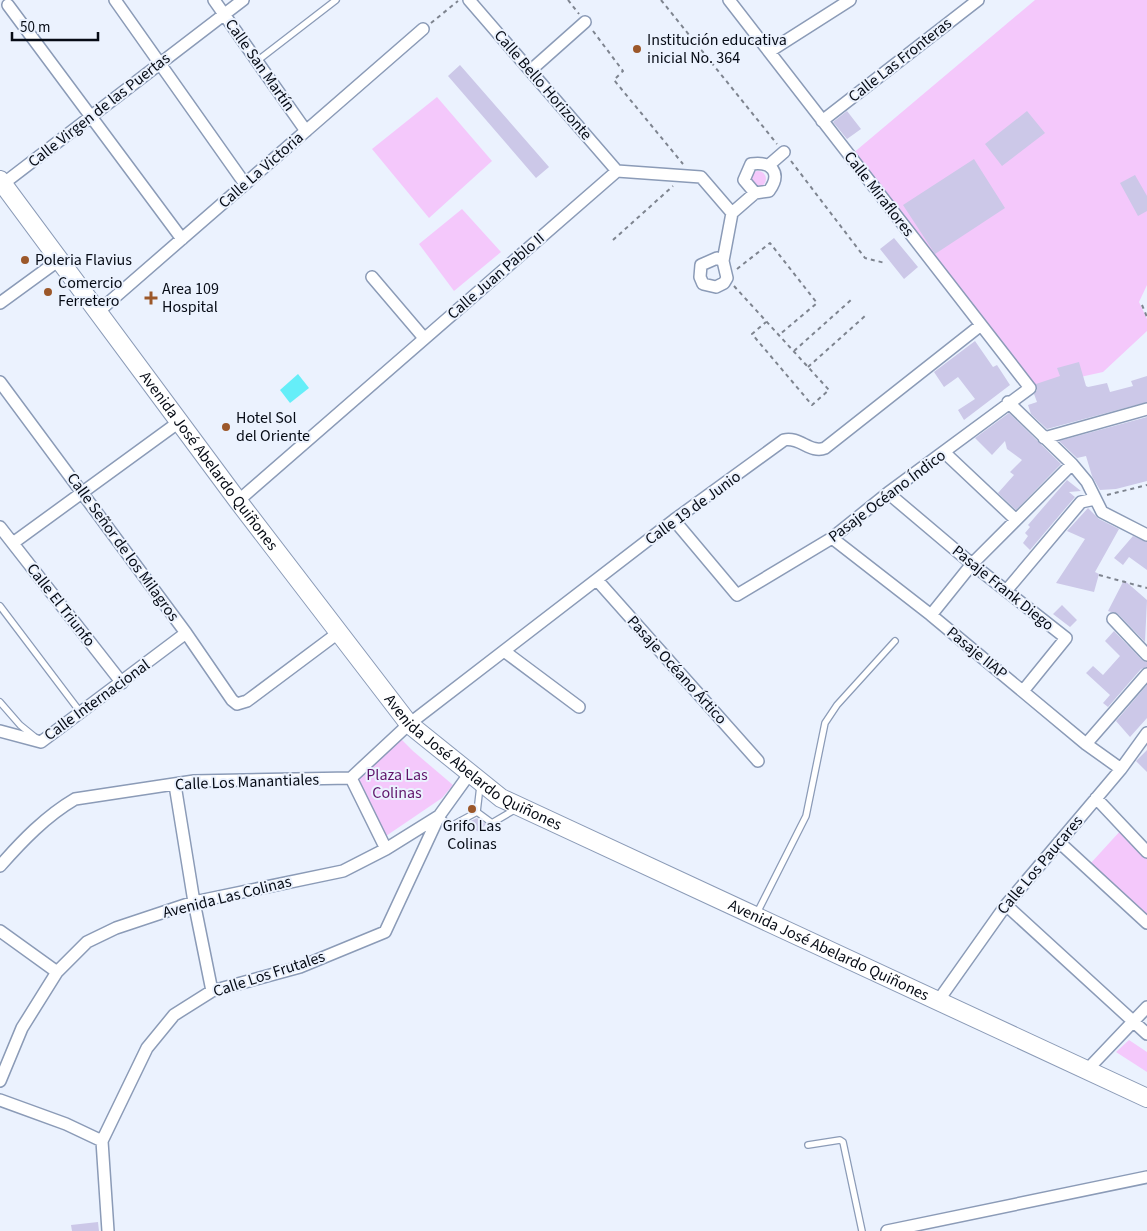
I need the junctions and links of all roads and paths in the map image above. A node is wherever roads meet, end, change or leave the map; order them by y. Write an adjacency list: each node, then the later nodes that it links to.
1 (115, 0): 19 (street)
2 (214, 0): 14 (street, Calle San Martín)
3 (243, 0): 14 (street, Calle Virgen de las Puertas)
4 (336, 0): 18 (lane)
5 (459, 0): 16 (path)
6 (469, 0): 20 (street, Calle Bello Horizonte)
7 (568, 0): 15 (path)
8 (661, 0): 24 (path)
9 (729, 0): 17 (street, Calle Miraflores)
10 (850, 0): 17 (street)
11 (978, 0): 12 (street, Calle Las Fronteras)
12 (965, 4): 22 (street, Calle Las Fronteras)
13 (8, 5): 21 (street)
14 (224, 14): 18 (street, Calle San Martín); 19 (street, Calle Virgen de las Puertas)
15 (585, 22): 20 (street); 27 (path)
16 (423, 29): 23 (street, Calle La Victoria)
17 (770, 51): 22 (street, Calle Miraflores)
18 (257, 61): 23 (street, Calle San Martín)
19 (160, 64): 21 (street, Calle Virgen de las Puertas); 29 (street)
20 (532, 70): 26 (street, Calle Bello Horizonte)
21 (91, 117): 28 (street, Calle Virgen de las Puertas); 32 (street)
22 (822, 121): 46 (street, Calle Miraflores)
23 (306, 131): 29 (street, Calle La Victoria)
24 (784, 152): 25 (street); 36 (path)
25 (769, 165): 30 (street); 30 (street)
26 (616, 171): 27 (street); 48 (street, Calle Juan Pablo II)
27 (688, 176): 31 (street); 33 (path)
28 (2, 182): 34 (main road, Avenida José Abelardo Quiñones)
29 (244, 184): 32 (street, Calle La Victoria)
30 (754, 193): 31 (street)
31 (732, 213): 35 (street)
32 (182, 239): 42 (street, Calle La Victoria)
33 (613, 240)
34 (59, 260): 40 (street); 42 (main road, Avenida José Abelardo Quiñones)
35 (723, 261): 38 (street); 38 (street)
36 (885, 263)
37 (372, 277): 48 (street)
38 (727, 278): 45 (path); 47 (path)
39 (851, 300): 49 (path)
40 (0, 303)
41 (1142, 305): 44 (path)
42 (99, 311): 55 (main road, Avenida José Abelardo Quiñones)
43 (865, 316): 50 (path)
44 (1147, 317)
45 (766, 322): 47 (path); 50 (path)
46 (981, 325): 52 (street, Calle Miraflores); 65 (street, Calle 19 de Junio)
47 (779, 335): 49 (path)
48 (424, 338): 63 (street, Calle Juan Pablo II)
49 (794, 352): 50 (path)
50 (808, 367)
51 (0, 382): 61 (street, Calle Señor de los Milagros)
52 (1030, 388): 53 (street, Pasaje Océano Índico)
53 (1008, 402): 56 (street); 57 (street, Pasaje Océano Índico)
54 (1147, 409): 56 (street)
55 (178, 422): 61 (street); 63 (main road, Avenida José Abelardo Quiñones)
56 (1044, 438): 58 (street)
57 (945, 453): 60 (street, Pasaje Océano Índico); 64 (street)
58 (1072, 464): 62 (street); 64 (street)
59 (1147, 485): 62 (path)
60 (888, 493): 68 (street, Pasaje Océano Índico); 70 (street, Pasaje Frank Diego)
61 (84, 494): 69 (street); 78 (street, Calle Señor de los Milagros)
62 (1095, 499): 67 (street); 74 (street)
63 (238, 501): 79 (main road, Avenida José Abelardo Quiñones)
64 (1015, 519): 70 (street)
65 (674, 520): 68 (street, Pasaje Océano Índico); 72 (street, Calle 19 de Junio)
66 (0, 527): 69 (street, Calle El Triunfo)
67 (1147, 535)
68 (832, 538): 76 (street, Pasaje IIAP)
69 (14, 543): 84 (street, Calle El Triunfo)
70 (972, 564): 74 (street, Pasaje Frank Diego); 76 (street)
71 (1099, 575): 73 (path)
72 (597, 580): 81 (street, Calle 19 de Junio); 94 (street, Pasaje Océano Ártico)
73 (1147, 588)
74 (1006, 591): 85 (street, Pasaje Frank Diego)
75 (0, 606): 88 (lane)
76 (931, 615): 85 (street, Pasaje IIAP)
77 (1114, 619): 82 (street)
78 (186, 633): 79 (street, Calle Señor de los Milagros); 84 (street, Calle Internacional)
79 (338, 633): 89 (main road, Avenida José Abelardo Quiñones)
80 (895, 641): 109 (lane)
81 (504, 651): 87 (street); 89 (street, Calle 19 de Junio)
82 (1147, 655)
83 (1147, 674): 93 (street)
84 (122, 683): 88 (street, Calle Internacional)
85 (1023, 691): 93 (street, Pasaje IIAP)
86 (0, 702): 92 (lane)
87 (579, 707)
88 (81, 713): 92 (street, Calle Internacional)
89 (409, 724): 96 (main road, Avenida José Abelardo Quiñones); 97 (street)
90 (0, 731): 92 (street, Calle Internacional)
91 (1147, 733): 95 (street, Calle Los Paucares)
92 (41, 742)
93 (1086, 744): 95 (street, Pasaje IIAP)
94 (758, 761)
95 (1121, 769): 99 (street, Calle Los Paucares)
96 (475, 777): 100 (main road, Avenida José Abelardo Quiñones); 101 (lane); 102 (street, Avenida Las Colinas)
97 (352, 778): 98 (street, Calle Los Manantiales); 104 (street)
98 (175, 784): 106 (street, Calle Los Manantiales); 107 (street)
99 (1096, 798): 103 (street, Calle Los Paucares); 105 (street)
100 (520, 807): 101 (lane); 109 (main road, Avenida José Abelardo Quiñones)
101 (477, 812): 102 (lane)
102 (439, 816): 104 (street, Avenida Las Colinas); 113 (street, Calle Los Frutales)
103 (1059, 842): 108 (street, Calle Los Paucares); 110 (street)
104 (386, 849): 107 (street, Avenida Las Colinas)
105 (1147, 852)
106 (0, 866)
107 (194, 902): 112 (street, Avenida Las Colinas); 113 (street)
108 (1006, 904): 114 (street, Calle Los Paucares); 116 (street)
109 (755, 917): 114 (main road, Avenida José Abelardo Quiñones)
110 (1147, 923)
111 (0, 931): 112 (street)
112 (57, 972): 119 (street, Avenida Las Colinas)
113 (212, 991): 122 (street, Calle Los Frutales)
114 (938, 1001): 118 (main road, Avenida José Abelardo Quiñones)
115 (1147, 1007): 116 (street)
116 (1133, 1022): 117 (street); 118 (street)
117 (1147, 1034)
118 (1086, 1071): 120 (main road, Avenida José Abelardo Quiñones)
119 (0, 1081)
120 (1147, 1098)
121 (0, 1100): 122 (street)
122 (102, 1141): 125 (street, Calle Los Frutales)
123 (808, 1145): 126 (lane)
124 (1147, 1176): 127 (street)
125 (108, 1231)
126 (862, 1231)
127 (887, 1231)

